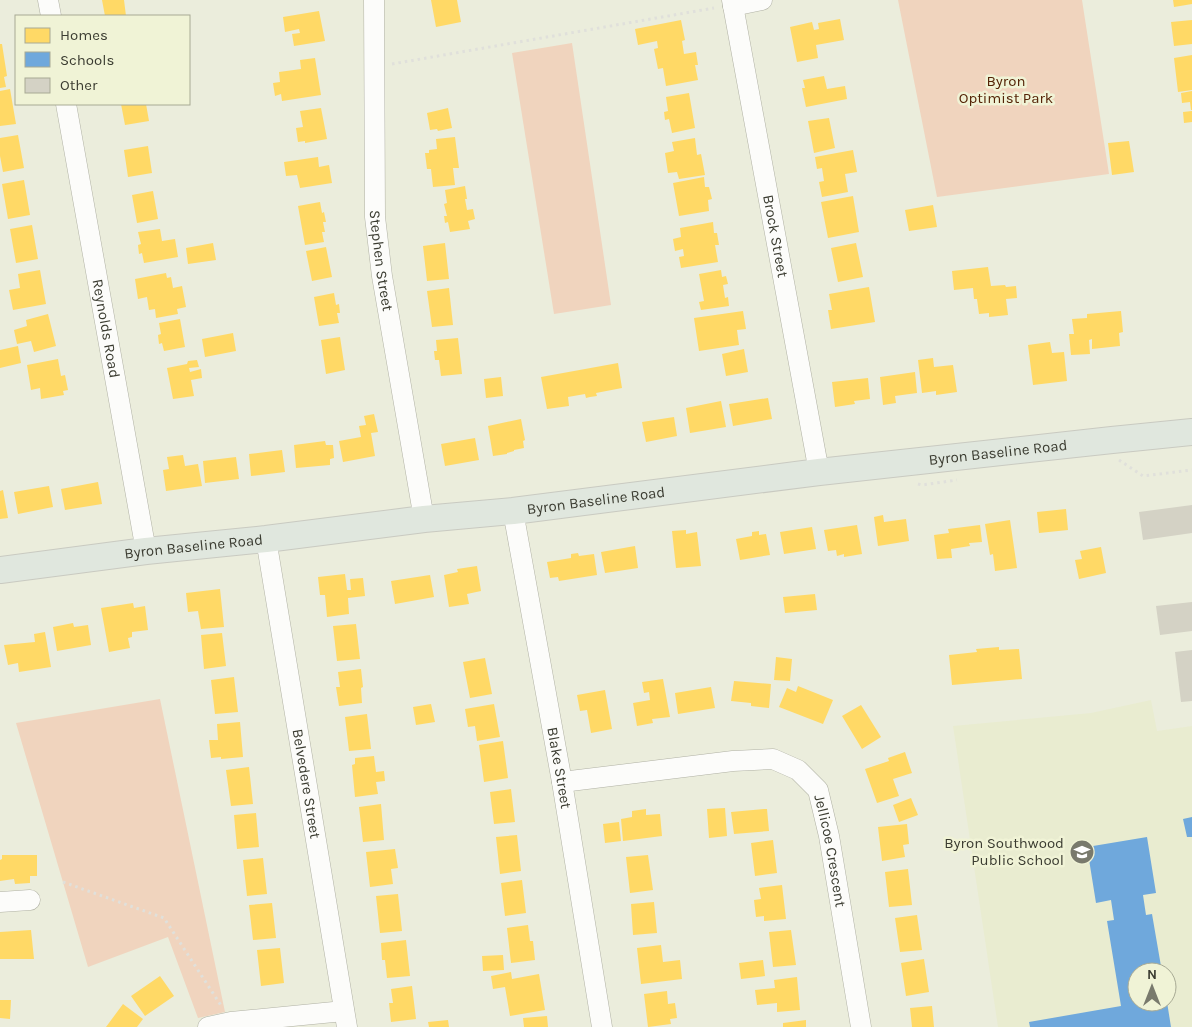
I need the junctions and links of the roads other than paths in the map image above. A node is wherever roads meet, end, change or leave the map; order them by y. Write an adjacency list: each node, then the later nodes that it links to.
1 (48, 0): 5 (street)
2 (374, 0): 10 (street, Stephen Street)
3 (762, 0): 4 (street)
4 (726, 5): 8 (street, Brock Street)
5 (51, 15)
6 (66, 105): 12 (street, Reynolds Road)
7 (1192, 432): 8 (main road, Byron Baseline Road)
8 (819, 472): 9 (main road, Byron Baseline Road)
9 (514, 511): 10 (main road, Byron Baseline Road); 14 (street, Blake Street)
10 (424, 519): 11 (main road, Byron Baseline Road)
11 (266, 539): 12 (main road, Byron Baseline Road); 17 (street, Belvedere Street)
12 (146, 551): 13 (main road, Byron Baseline Road)
13 (0, 570)
14 (562, 782): 19 (street, Blake Street); 20 (street, Jellicoe Crescent)
15 (30, 900): 16 (street)
16 (0, 902)
17 (346, 1019): 18 (street)
18 (208, 1027)
19 (602, 1027)
20 (861, 1027)

